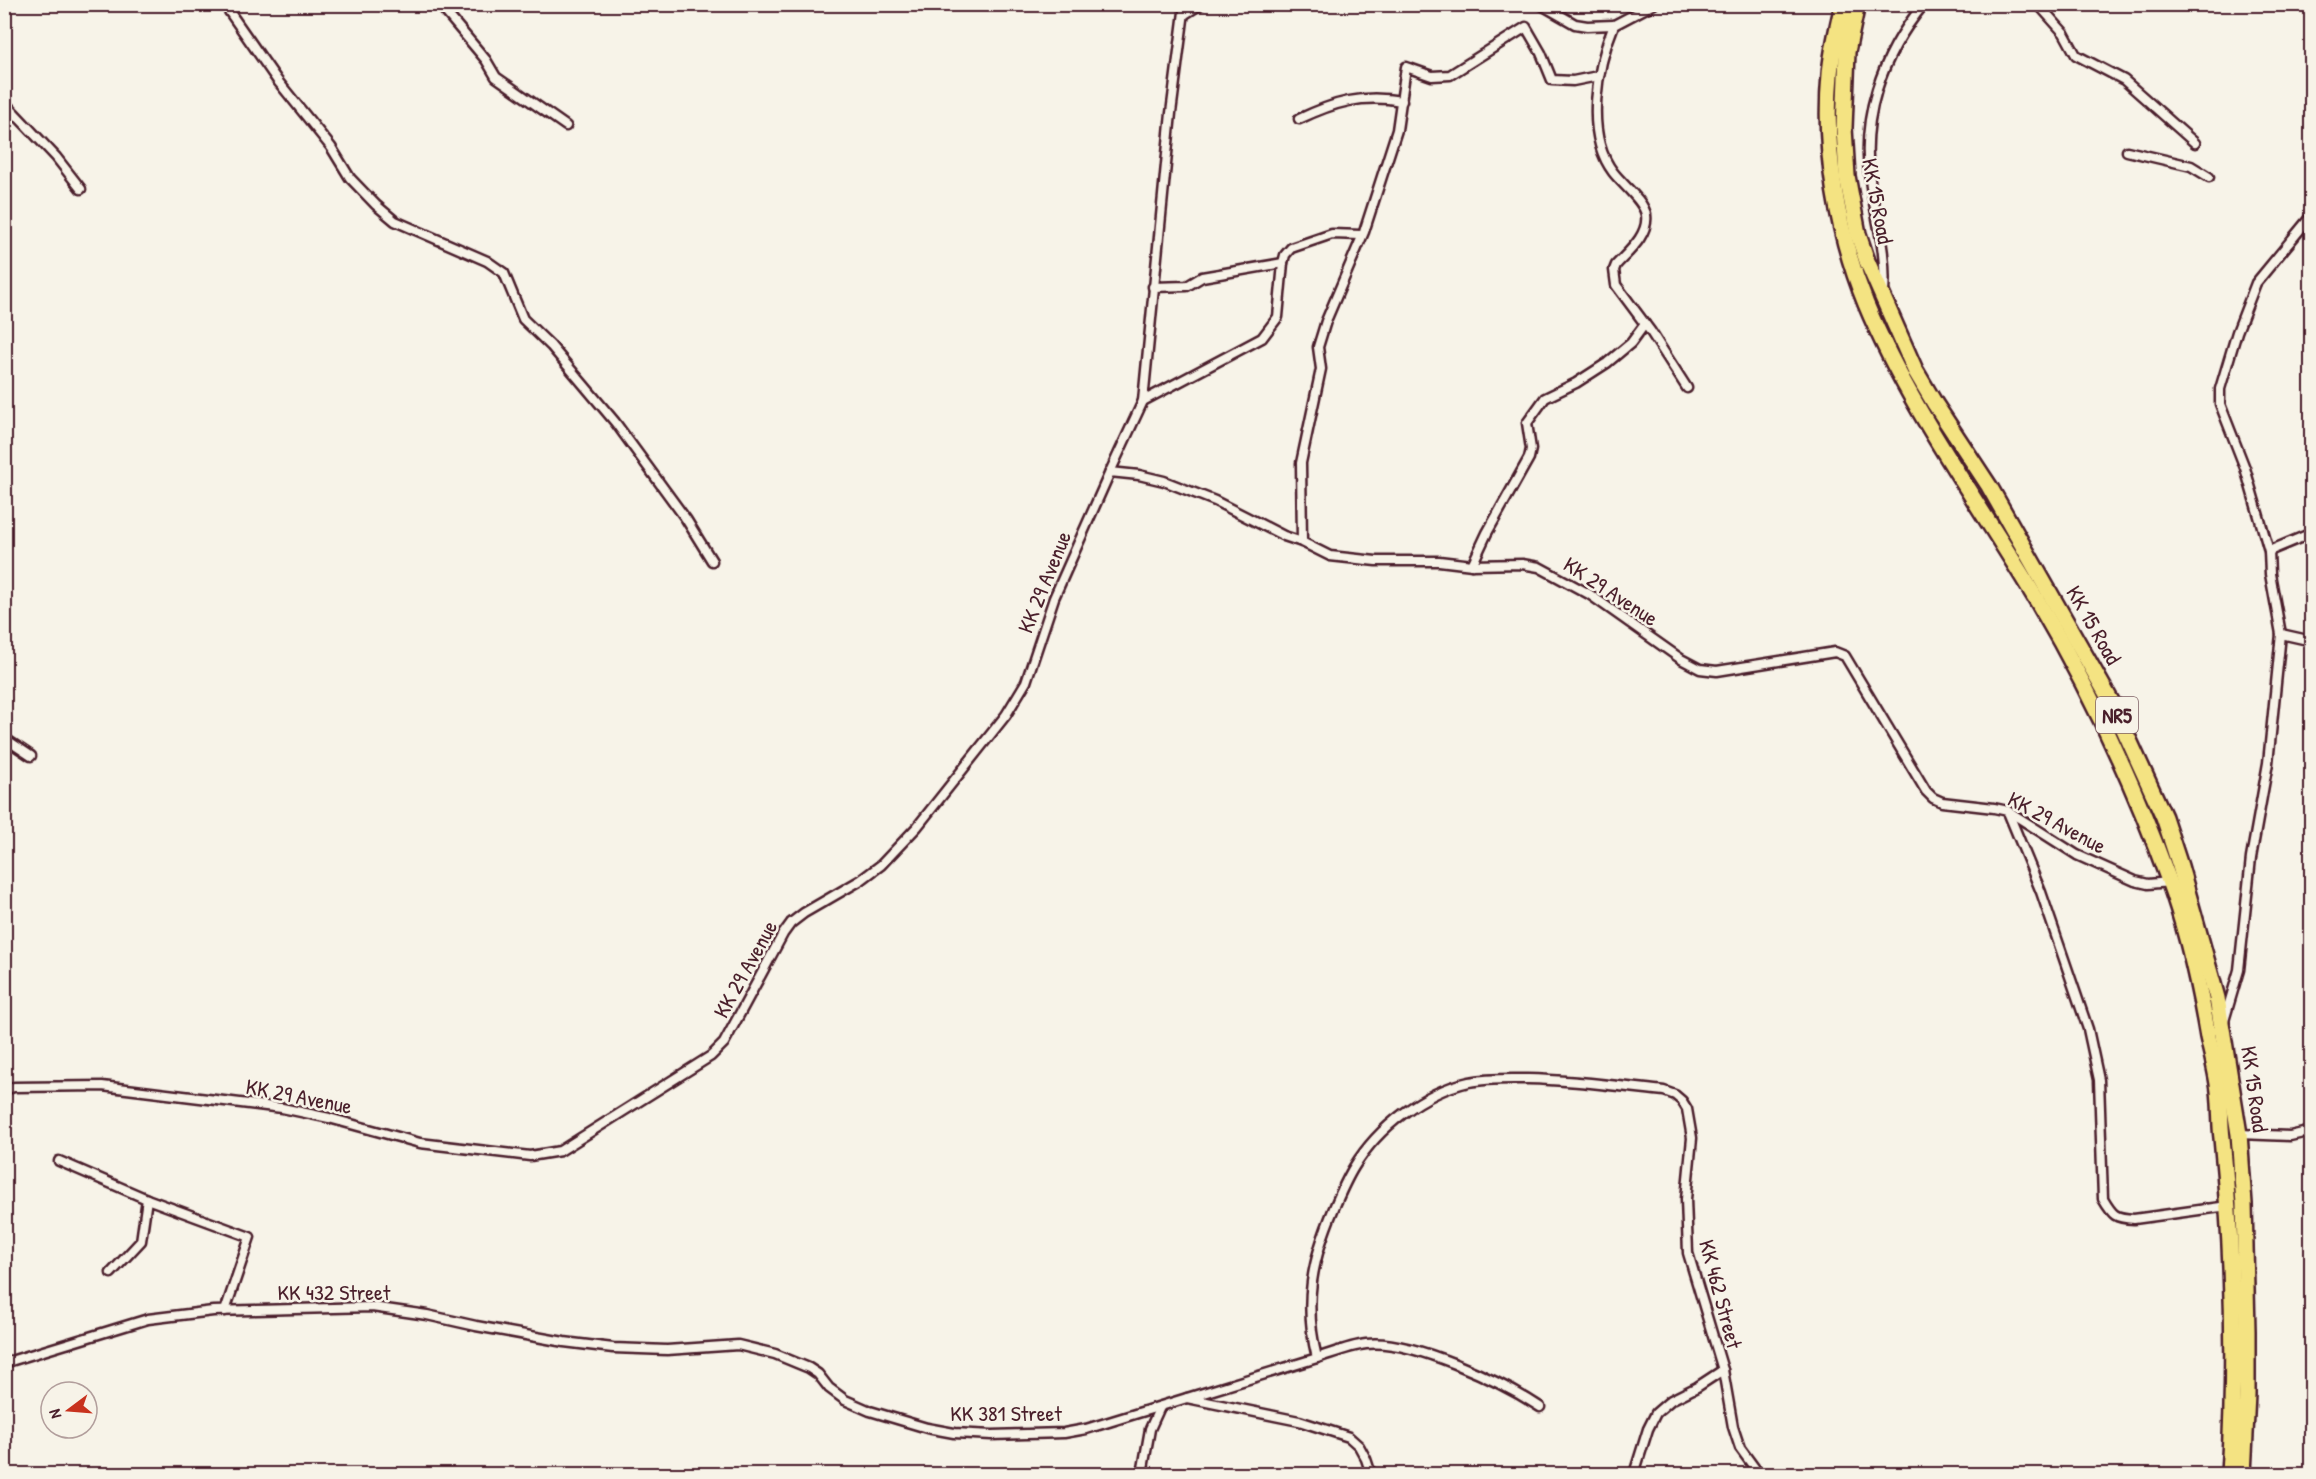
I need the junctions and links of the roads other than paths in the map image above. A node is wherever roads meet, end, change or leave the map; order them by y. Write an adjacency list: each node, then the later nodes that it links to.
1 (224, 4): 33 (street)
2 (439, 4): 16 (street)
3 (1201, 4): 10 (street)
4 (1540, 4): 11 (street)
5 (1654, 4): 11 (street)
6 (1843, 4): 40 (highway, KK 15 Road / NR5)
7 (1857, 4): 25 (highway, KK 15 Road / NR5)
8 (1924, 4): 25 (street)
9 (2038, 4): 17 (street)
10 (1185, 9): 24 (street)
11 (1614, 25): 12 (street)
12 (1598, 76): 13 (street); 26 (street)
13 (1402, 101): 15 (street); 22 (street)
14 (4, 102): 20 (street)
15 (1299, 119)
16 (566, 126)
17 (2195, 143)
18 (2127, 152): 19 (street)
19 (2209, 177)
20 (81, 189)
21 (2312, 215): 32 (street)
22 (1361, 235): 23 (street); 31 (street)
23 (1283, 263): 24 (street); 28 (street)
24 (1153, 287): 28 (street)
25 (1883, 297): 41 (highway, KK 15 Road / NR5)
26 (1645, 324): 27 (street); 34 (street)
27 (1687, 388)
28 (1143, 401): 29 (street)
29 (1110, 472): 31 (street, KK 29 Avenue); 42 (street, KK 29 Avenue)
30 (2312, 532): 32 (street)
31 (1302, 542): 34 (street, KK 29 Avenue)
32 (2268, 551): 35 (street)
33 (712, 561)
34 (1472, 565): 39 (street, KK 29 Avenue)
35 (2281, 634): 36 (street); 41 (street)
36 (2312, 641)
37 (4, 738): 38 (street)
38 (31, 756)
39 (2008, 811): 40 (street, KK 29 Avenue); 48 (street)
40 (2170, 882): 48 (highway, KK 15 Road / NR5)
41 (2222, 1024): 44 (highway, KK 15 Road / NR5)
42 (4, 1090)
43 (2312, 1131): 44 (street)
44 (2239, 1134): 47 (highway, KK 15 Road / NR5)
45 (59, 1161): 46 (street)
46 (147, 1199): 49 (street); 50 (street)
47 (2244, 1204): 48 (highway); 63 (highway, KK 15 Road / NR5)
48 (2228, 1206): 62 (highway, KK 15 Road / NR5)
49 (111, 1273)
50 (225, 1311): 51 (street, KK 432 Street); 53 (street, KK 432 Street)
51 (738, 1345): 56 (street, KK 381 Street)
52 (1317, 1358): 54 (street, KK 462 Street); 55 (street, KK 381 Street); 57 (street, KK 381 Street)
53 (4, 1363)
54 (1723, 1370): 60 (street); 61 (street, KK 462 Street)
55 (1187, 1398): 56 (street, KK 381 Street); 59 (street)
56 (1160, 1407): 58 (street)
57 (1540, 1407)
58 (1142, 1474)
59 (1371, 1474)
60 (1634, 1474)
61 (1759, 1474)
62 (2229, 1474)
63 (2243, 1474)

